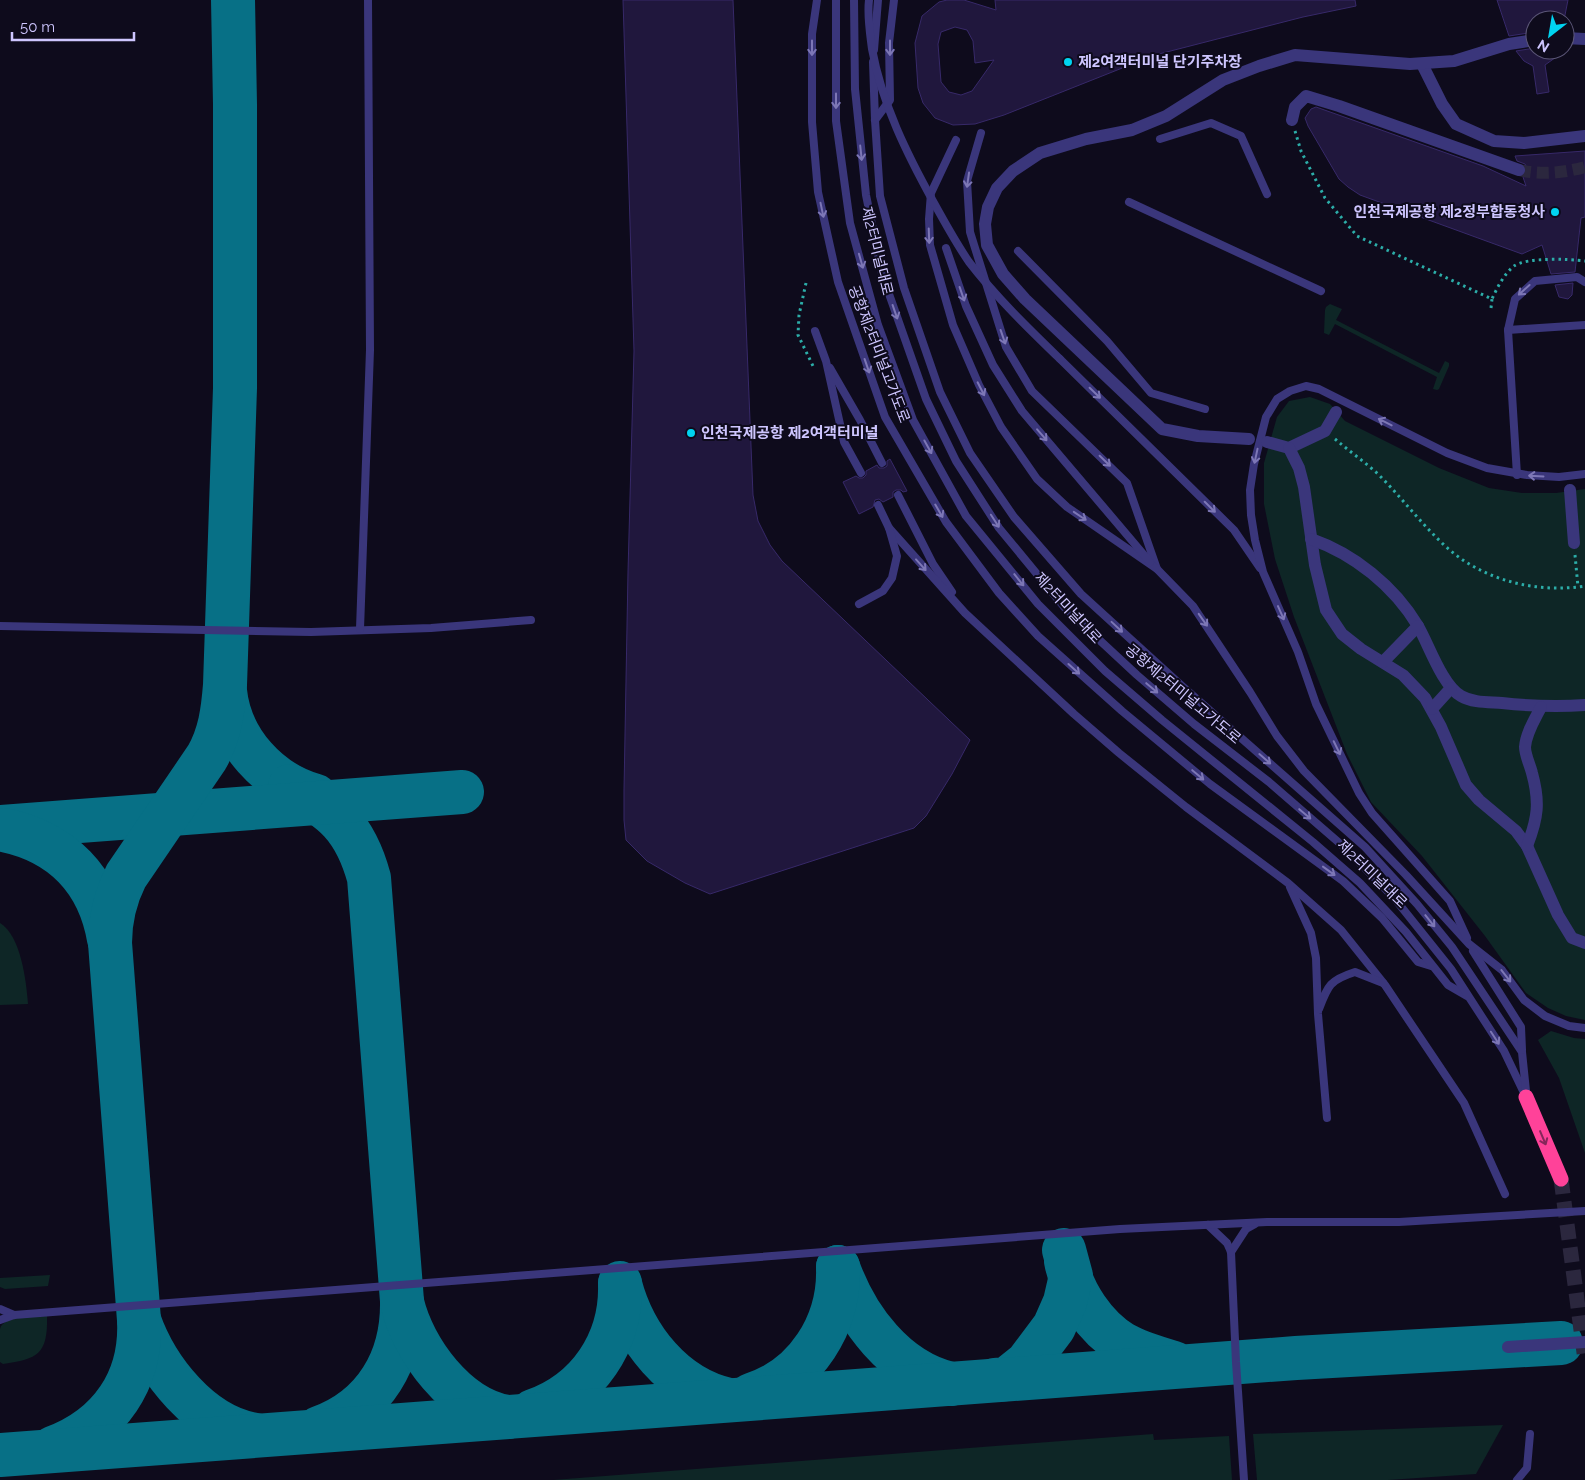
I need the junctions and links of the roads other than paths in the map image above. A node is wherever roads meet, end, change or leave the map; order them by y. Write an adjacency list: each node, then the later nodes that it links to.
1 (368, 0): 49 (lane)
2 (817, 0): 59 (lane, 공항제2터미널고가도로, one-way to 59)
3 (836, 0): 59 (lane, 제2터미널대로, one-way to 59)
4 (854, 0): 61 (lane, 공항제2터미널고가도로, one-way to 61)
5 (869, 0): 43 (lane, one-way to 43, bridge)
6 (878, 0): 10 (lane, 제2터미널대로)
7 (894, 0): 10 (lane, one-way to 10)
8 (1525, 42): 9 (street)
9 (1422, 64): 13 (street); 29 (street)
10 (875, 120): 64 (lane, 제2터미널대로, one-way to 64)
11 (1292, 120): 16 (street)
12 (981, 133): 42 (lane, one-way to 42)
13 (1585, 136)
14 (1160, 139): 17 (lane)
15 (956, 140): 42 (lane, one-way to 42)
16 (1519, 170)
17 (1266, 194)
18 (1129, 202): 22 (lane)
19 (946, 248): 42 (lane, one-way to 42)
20 (1018, 251): 27 (lane)
21 (1585, 282): 24 (lane, one-way to 24)
22 (1321, 291)
23 (1585, 325): 24 (lane)
24 (1508, 330): 35 (lane)
25 (815, 331): 26 (lane)
26 (826, 361): 32 (lane); 33 (lane)
27 (1205, 409)
28 (1336, 412): 31 (street)
29 (1249, 439)
30 (1267, 442): 31 (street)
31 (1289, 448): 40 (street)
32 (882, 463)
33 (861, 473)
34 (1585, 474): 35 (lane, one-way to 35)
35 (1517, 475): 43 (lane, one-way to 43)
36 (1570, 490): 41 (street)
37 (898, 495): 45 (lane)
38 (878, 505): 39 (lane)
39 (889, 528): 44 (lane); 45 (lane, one-way to 45)
40 (1311, 539): 48 (street); 50 (street)
41 (1574, 543)
42 (1157, 569): 58 (lane, one-way to 58)
43 (1263, 572): 58 (lane, one-way to 58)
44 (859, 604)
45 (965, 613): 56 (lane)
46 (531, 620): 49 (lane)
47 (0, 626): 49 (lane)
48 (1418, 626): 50 (street); 51 (street)
49 (360, 629)
50 (1382, 662): 54 (street)
51 (1450, 688): 53 (street); 54 (street)
52 (1585, 705): 53 (street)
53 (1541, 707): 55 (street)
54 (1432, 709): 55 (street)
55 (1527, 846): 57 (street)
56 (1288, 883): 60 (lane); 62 (lane)
57 (1585, 943)
58 (1469, 944): 63 (lane, one-way to 63); 64 (lane)
59 (1432, 967): 61 (lane, 제2터미널대로)
60 (1385, 985): 62 (lane); 68 (lane)
61 (1469, 997): 65 (lane, 제2터미널대로, one-way to 65)
62 (1318, 1014): 66 (lane)
63 (1585, 1028)
64 (1522, 1052): 65 (lane, 제2터미널대로)
65 (1526, 1098): 67 (highway, 제2터미널대로, one-way to 67)
66 (1327, 1118)
67 (1561, 1179)
68 (1505, 1194)
69 (1585, 1211): 70 (lane)
70 (1267, 1222): 71 (lane); 72 (lane)
71 (1208, 1225): 72 (lane); 74 (lane)
72 (1231, 1252): 79 (lane)
73 (0, 1309): 74 (lane)
74 (14, 1315): 75 (lane)
75 (0, 1320)
76 (1585, 1342): 77 (street, bridge)
77 (1508, 1347)
78 (1530, 1434): 80 (lane)
79 (1244, 1480)
80 (1517, 1480)

